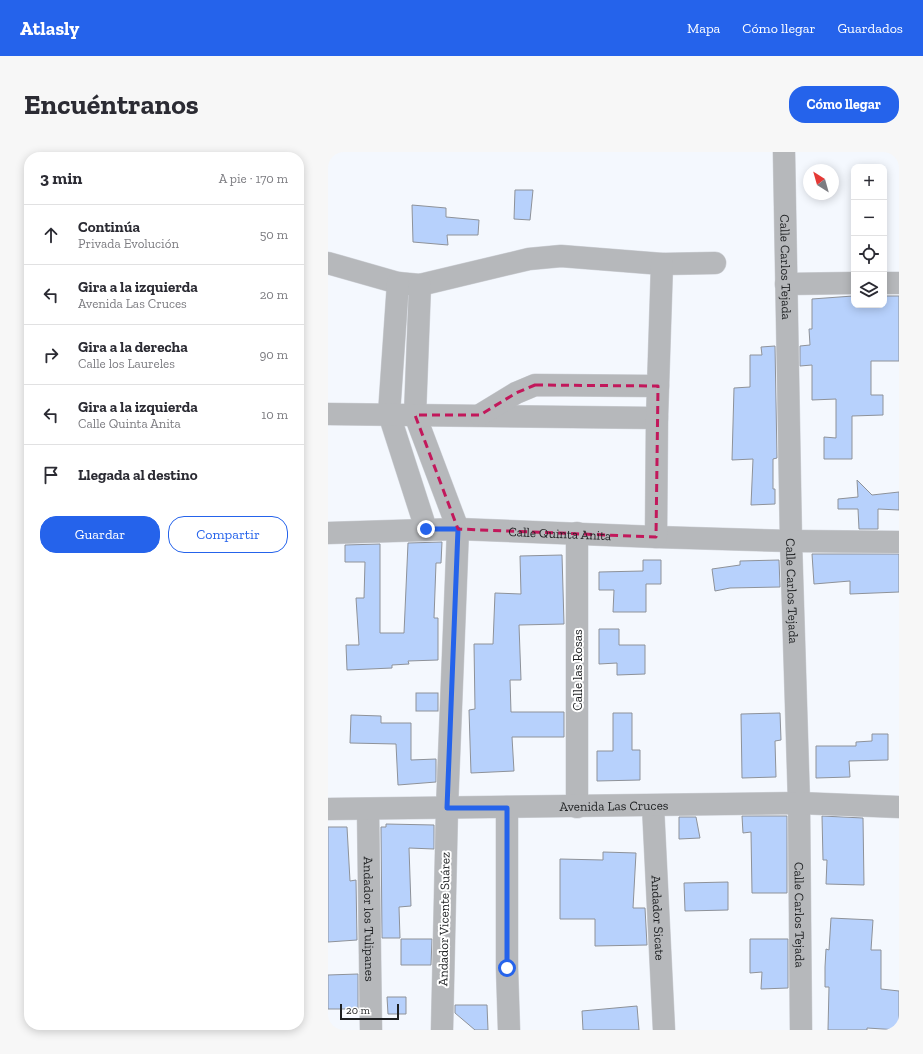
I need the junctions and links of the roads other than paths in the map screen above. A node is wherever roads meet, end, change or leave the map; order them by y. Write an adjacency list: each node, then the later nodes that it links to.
1 (784, 152): 9 (street, Calle Carlos Tejada)
2 (328, 263): 5 (street)
3 (715, 263): 4 (street)
4 (662, 264): 10 (street); 11 (street)
5 (398, 283): 10 (street); 13 (street)
6 (851, 283): 9 (street)
7 (887, 283): 8 (street)
8 (899, 283)
9 (786, 284): 22 (street, Calle Carlos Tejada)
10 (420, 285): 14 (street)
11 (658, 386): 15 (street); 16 (street)
12 (330, 414): 13 (street)
13 (389, 414): 14 (street); 17 (street)
14 (415, 414): 15 (street); 18 (street)
15 (480, 415): 16 (street)
16 (657, 418): 21 (street)
17 (426, 529): 18 (street, Calle Quinta Anita); 19 (street, Calle Quinta Anita)
18 (458, 529): 20 (street, Calle Quinta Anita); 28 (street, Andador Vicente Suárez)
19 (328, 534)
20 (577, 534): 21 (street, Calle Quinta Anita); 26 (street, Calle las Rosas)
21 (656, 537): 22 (street, Calle Quinta Anita)
22 (791, 541): 23 (street, Calle Quinta Anita); 24 (street, Calle Carlos Tejada)
23 (899, 542)
24 (800, 802): 25 (street, Avenida Las Cruces); 27 (street, Avenida Las Cruces); 36 (street, Calle Carlos Tejada)
25 (653, 806): 26 (street, Avenida Las Cruces); 35 (street, Andador Sicate)
26 (577, 807): 29 (street, Avenida Las Cruces)
27 (899, 807)
28 (447, 808): 29 (street, Avenida Las Cruces); 30 (street, Avenida Las Cruces); 33 (street, Andador Vicente Suárez)
29 (507, 808): 34 (street)
30 (368, 809): 31 (street, Avenida Las Cruces); 32 (street, Andador los Tulipanes)
31 (328, 810)
32 (372, 1030)
33 (442, 1030)
34 (509, 1030)
35 (664, 1030)
36 (802, 1030)

